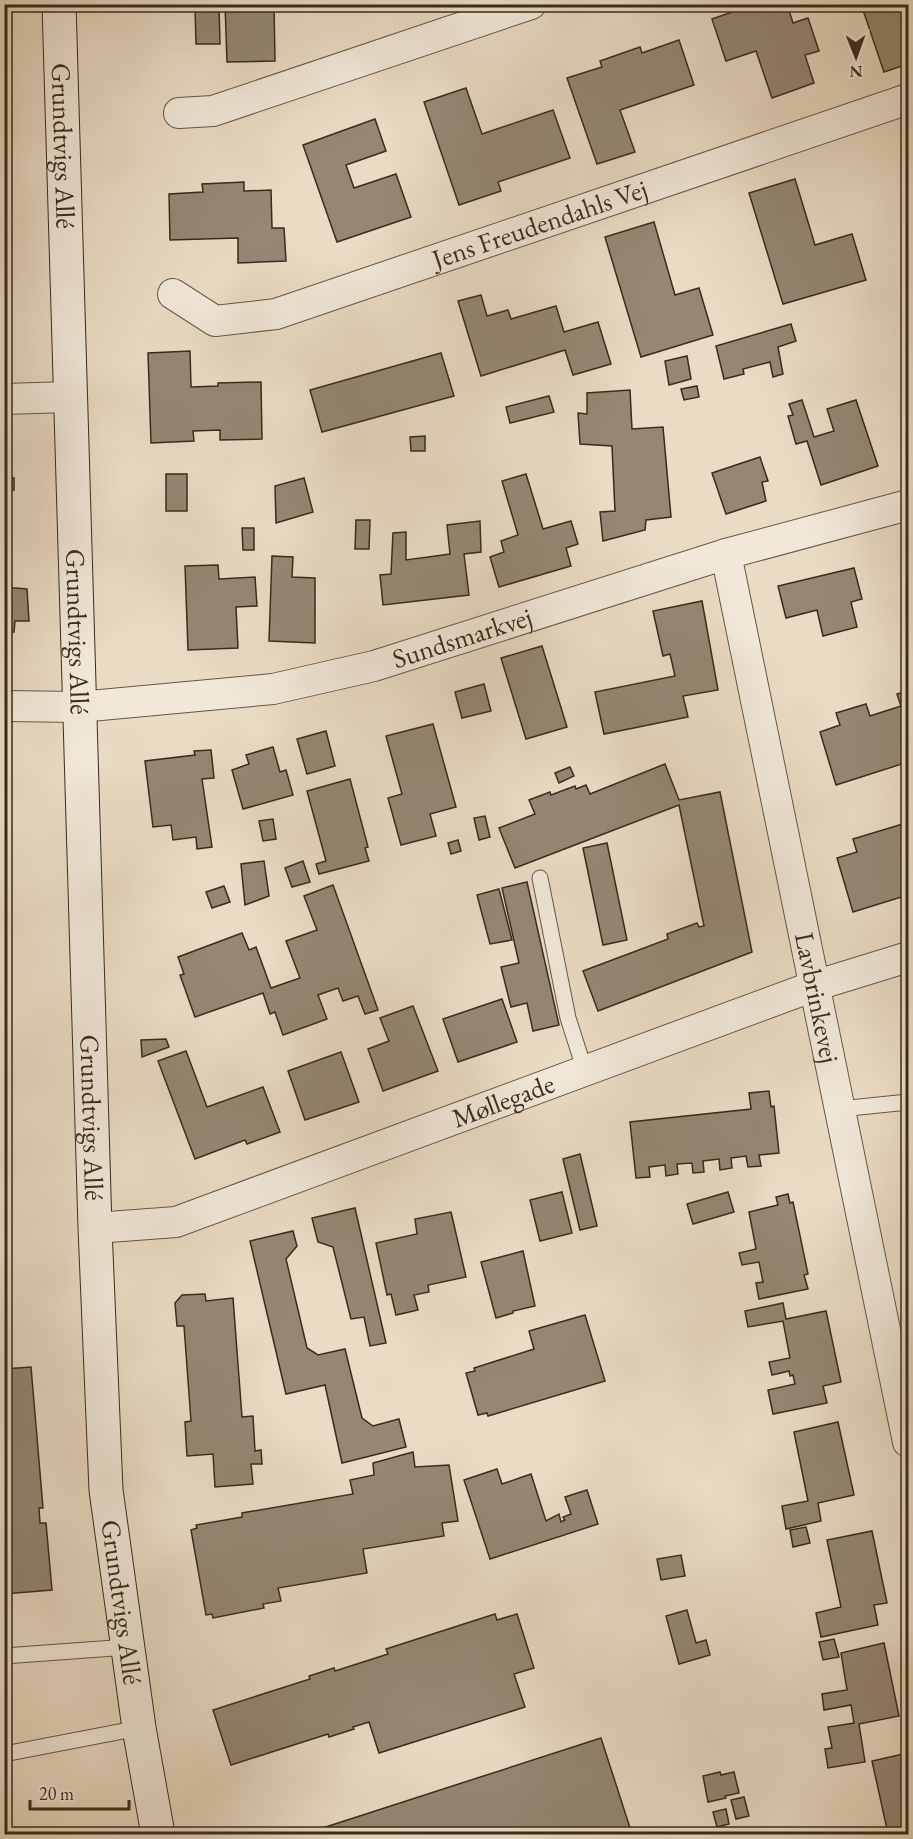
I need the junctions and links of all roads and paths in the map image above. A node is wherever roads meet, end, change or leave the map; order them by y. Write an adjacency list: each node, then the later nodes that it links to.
1 (60, 4): 6 (street, Grundtvigs Allé)
2 (531, 4): 4 (street)
3 (909, 99): 5 (street, Jens Freudendahls Vej)
4 (179, 113)
5 (173, 294)
6 (70, 397): 7 (street); 11 (street, Grundtvigs Allé)
7 (4, 399)
8 (909, 505): 9 (street, Sundsmarkvej)
9 (726, 554): 11 (street, Sundsmarkvej); 14 (street, Lavbrinkevej)
10 (4, 706): 11 (street, Sundsmarkvej)
11 (79, 707): 18 (street, Grundtvigs Allé)
12 (540, 878): 15 (lane)
13 (909, 957): 14 (street, Møllegade)
14 (814, 986): 15 (street, Møllegade); 17 (street, Lavbrinkevej)
15 (585, 1071): 18 (street, Møllegade)
16 (909, 1102): 17 (lane)
17 (840, 1109): 19 (street, Lavbrinkevej)
18 (95, 1228): 20 (street, Grundtvigs Allé)
19 (909, 1442)
20 (128, 1647): 21 (lane); 22 (street, Grundtvigs Allé)
21 (4, 1656)
22 (139, 1728): 23 (lane); 24 (street, Grundtvigs Allé)
23 (4, 1754)
24 (158, 1834)

